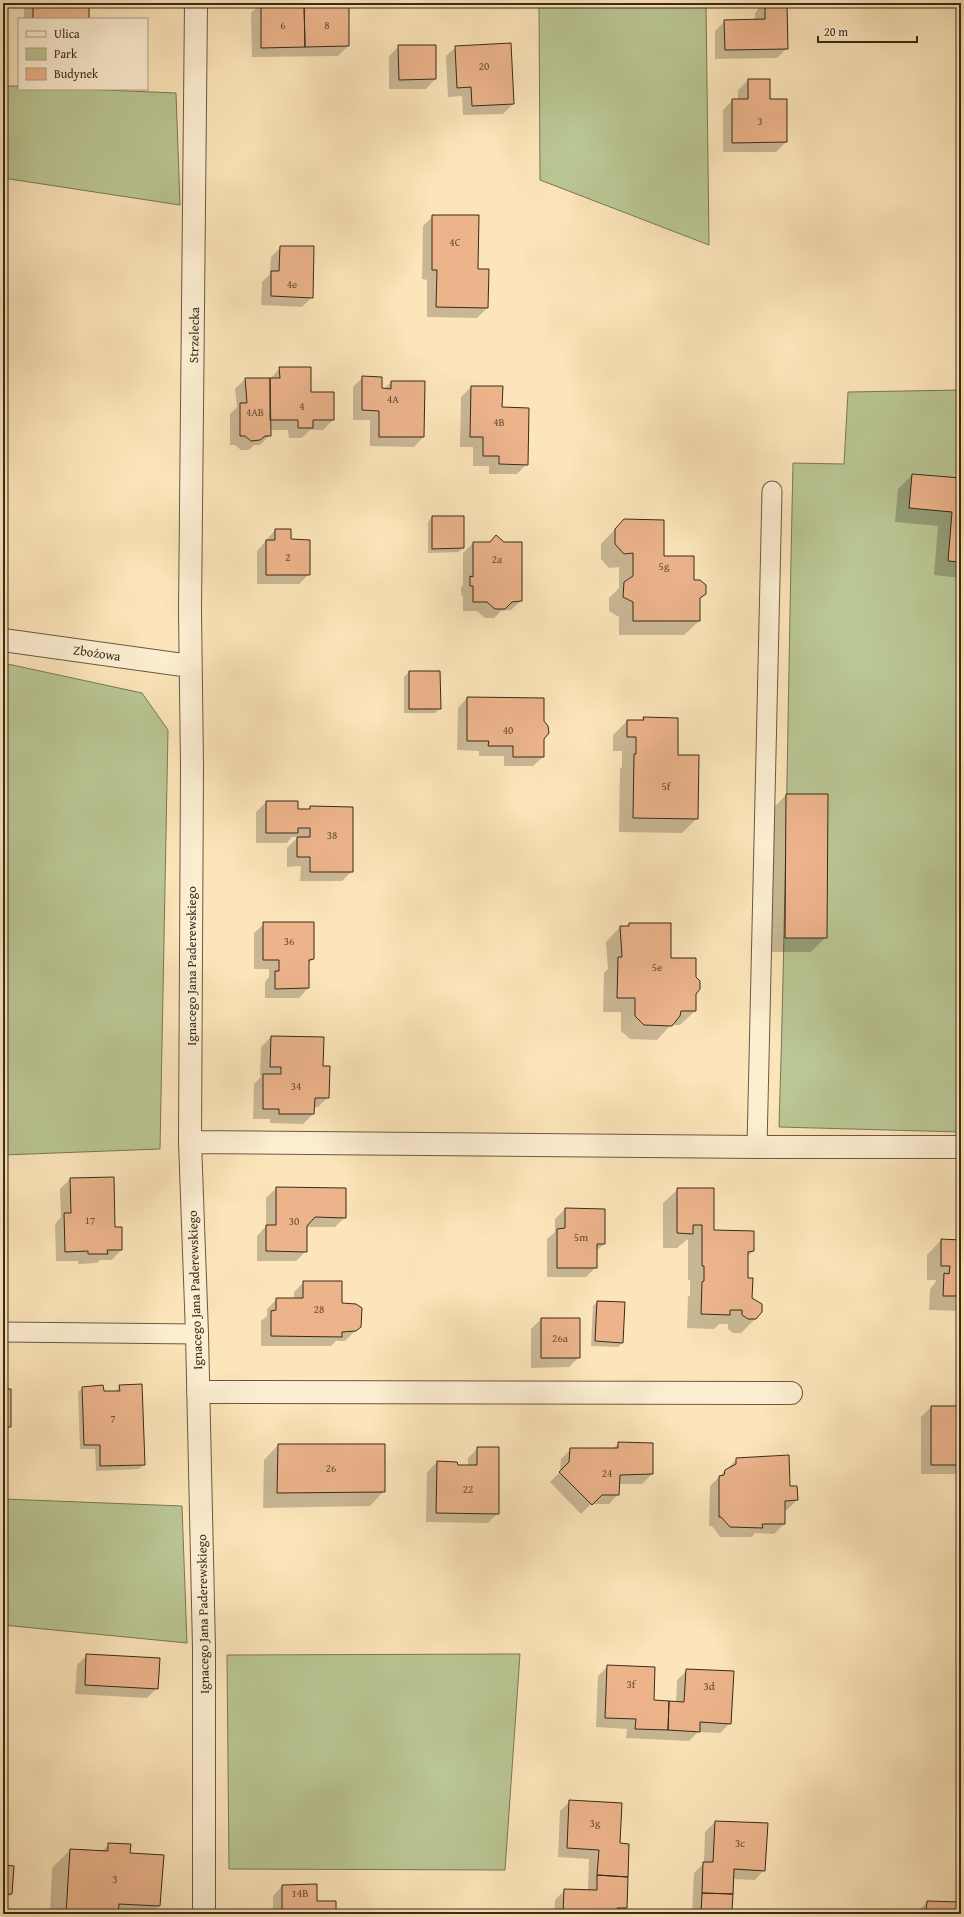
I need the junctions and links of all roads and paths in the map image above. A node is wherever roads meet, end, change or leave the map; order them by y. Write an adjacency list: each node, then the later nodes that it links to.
1 (196, 3): 4 (street, Strzelecka)
2 (772, 491): 6 (lane)
3 (3, 640): 4 (street, Zbożowa)
4 (190, 666): 5 (street, Ignacego Jana Paderewskiego)
5 (190, 1142): 6 (street); 9 (street, Ignacego Jana Paderewskiego)
6 (758, 1147): 7 (street)
7 (961, 1147)
8 (3, 1332): 9 (lane)
9 (197, 1334): 10 (street, Ignacego Jana Paderewskiego)
10 (198, 1392): 11 (street); 12 (street, Ignacego Jana Paderewskiego)
11 (791, 1393)
12 (204, 1914)

